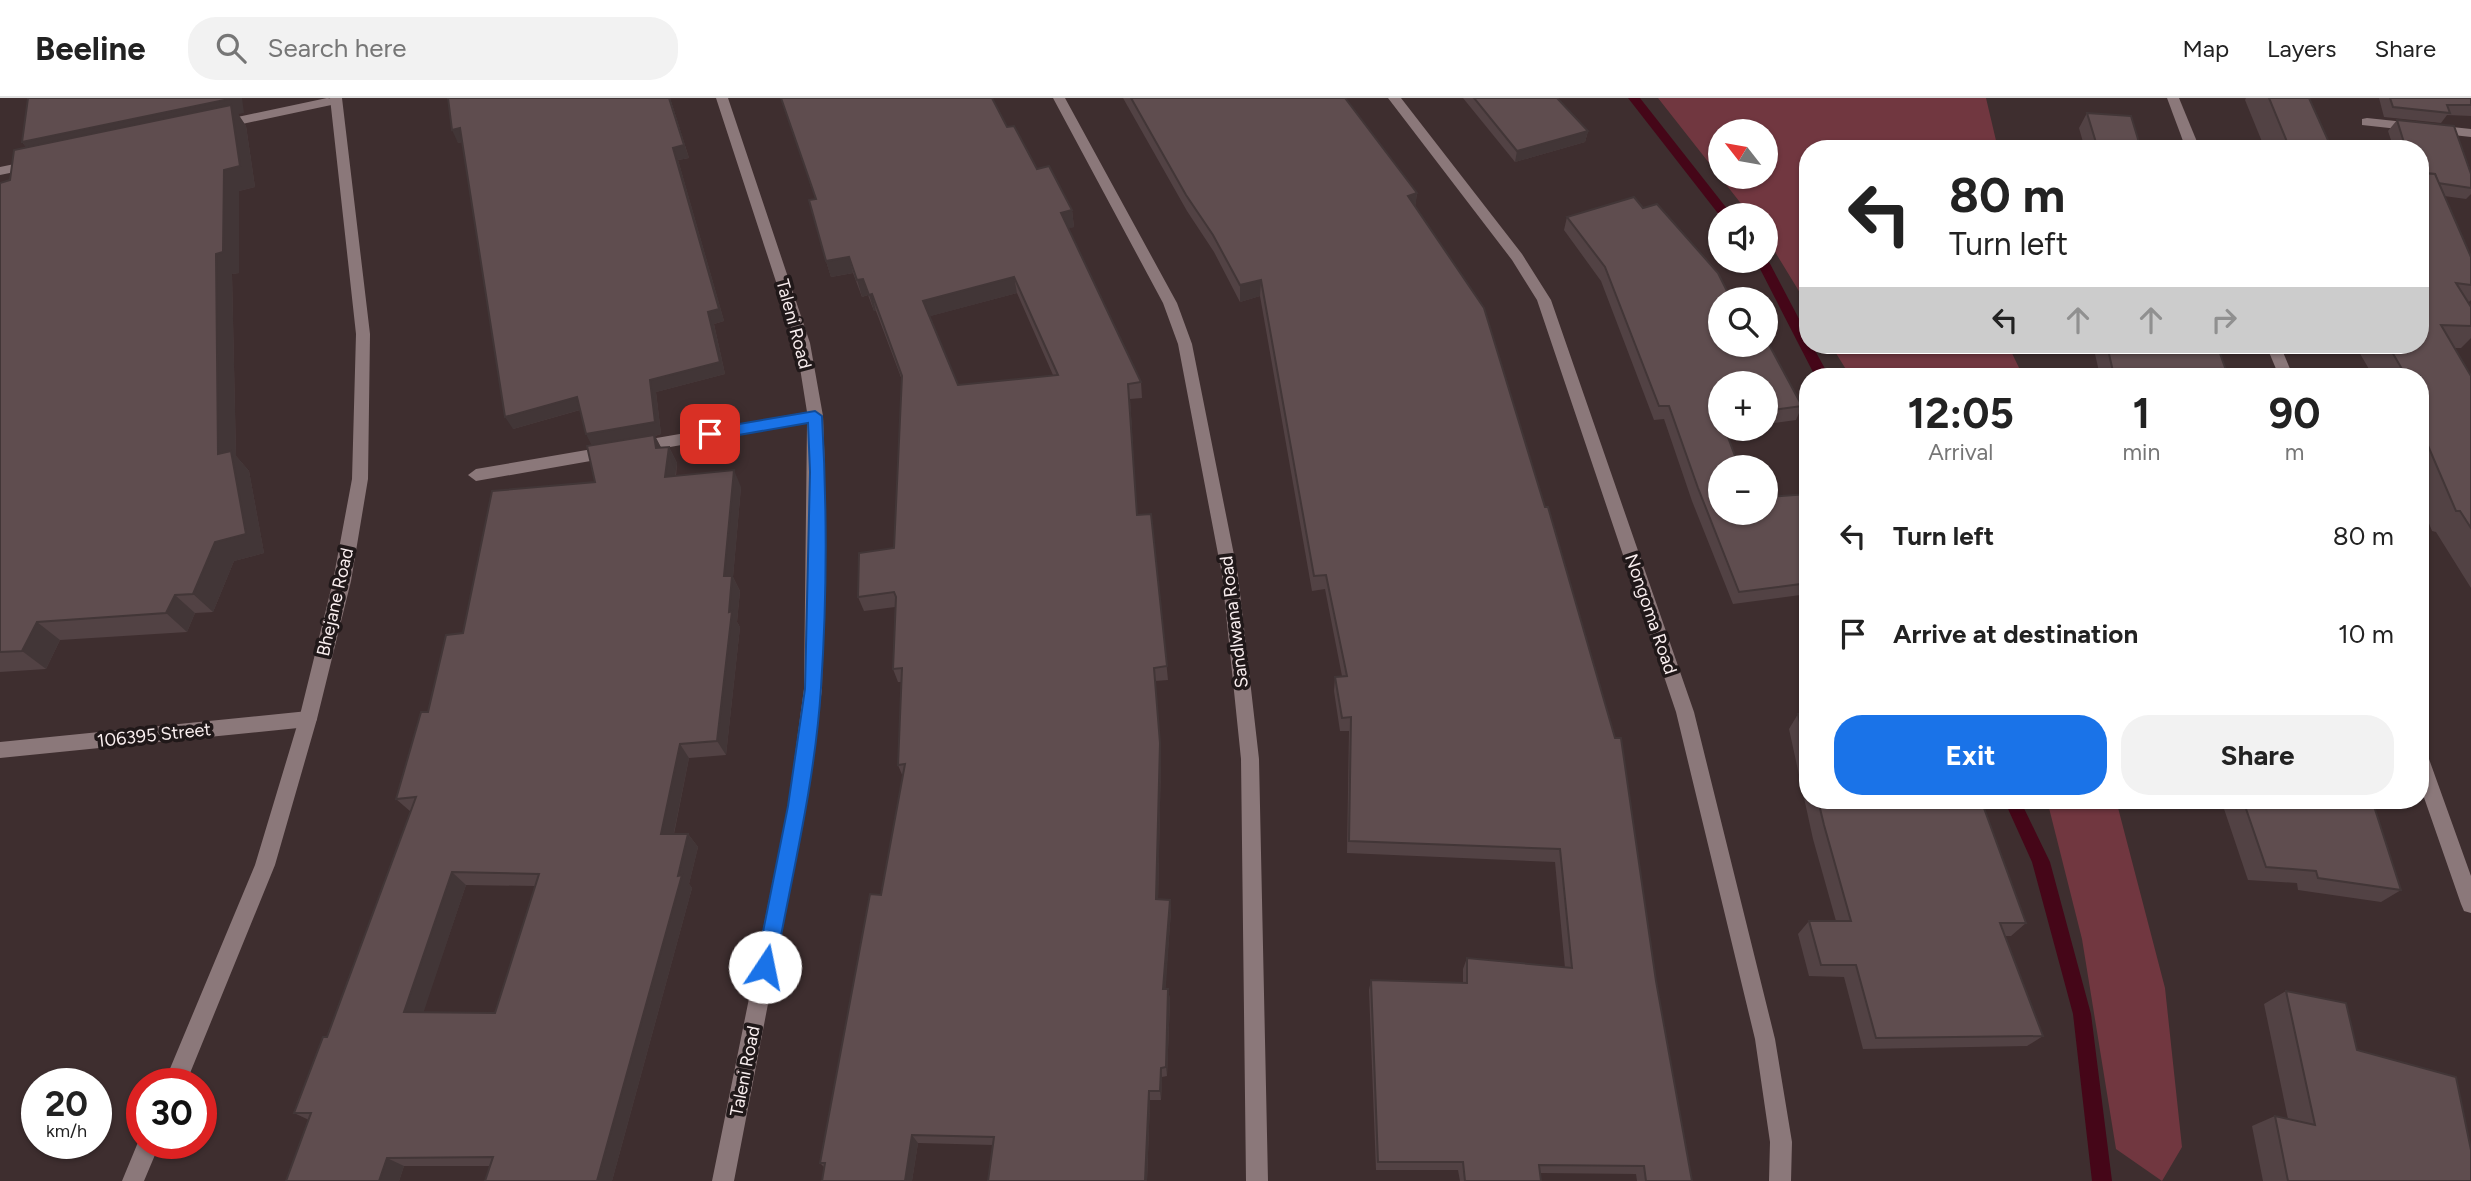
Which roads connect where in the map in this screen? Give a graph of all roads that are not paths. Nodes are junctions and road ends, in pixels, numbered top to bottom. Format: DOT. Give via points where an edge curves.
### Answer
graph roads {
  1 [pos="722,98"];
  2 [pos="1059,98"];
  3 [pos="1394,98"];
  4 [pos="2173,98"];
  5 [pos="336,99"];
  6 [pos="2367,122"];
  7 [pos="204,128"];
  8 [pos="2471,133"];
  9 [pos="2189,140"];
  10 [pos="54,159"];
  11 [pos="0,171"];
  12 [pos="815,416"];
  13 [pos="476,475"];
  14 [pos="308,719"];
  15 [pos="0,750"];
  16 [pos="2429,785"];
  17 [pos="2471,904"];
  18 [pos="181,1068"];
  19 [pos="142,1159"];
  20 [pos="133,1181"];
  21 [pos="723,1181"];
  22 [pos="1257,1181"];
  23 [pos="1780,1181"];
  1 -- 12 [label="street, Taleni Road" via="803,343"];
  2 -- 22 [label="street, Sandlwana Road" via="1170,303 1185,344 1230,575 1250,759"];
  3 -- 23 [label="street, Nongoma Road" via="1517,257 1544,300 1685,712 1765,1039 1781,1142"];
  4 -- 9 [label="street"];
  5 -- 7 [label="street"];
  5 -- 14 [label="street, Bhejane Road" via="363,334 362,443 342,581"];
  6 -- 8 [label="street"];
  10 -- 11 [label="street"];
  12 -- 13 [label="street"];
  12 -- 21 [label="street, Taleni Road" via="813,689 797,806"];
  14 -- 15 [label="street, 106395 Street"];
  14 -- 18 [label="street, Bhejane Road" via="265,864"];
  16 -- 17 [label="street"];
  19 -- 20 [label="street"];
}
